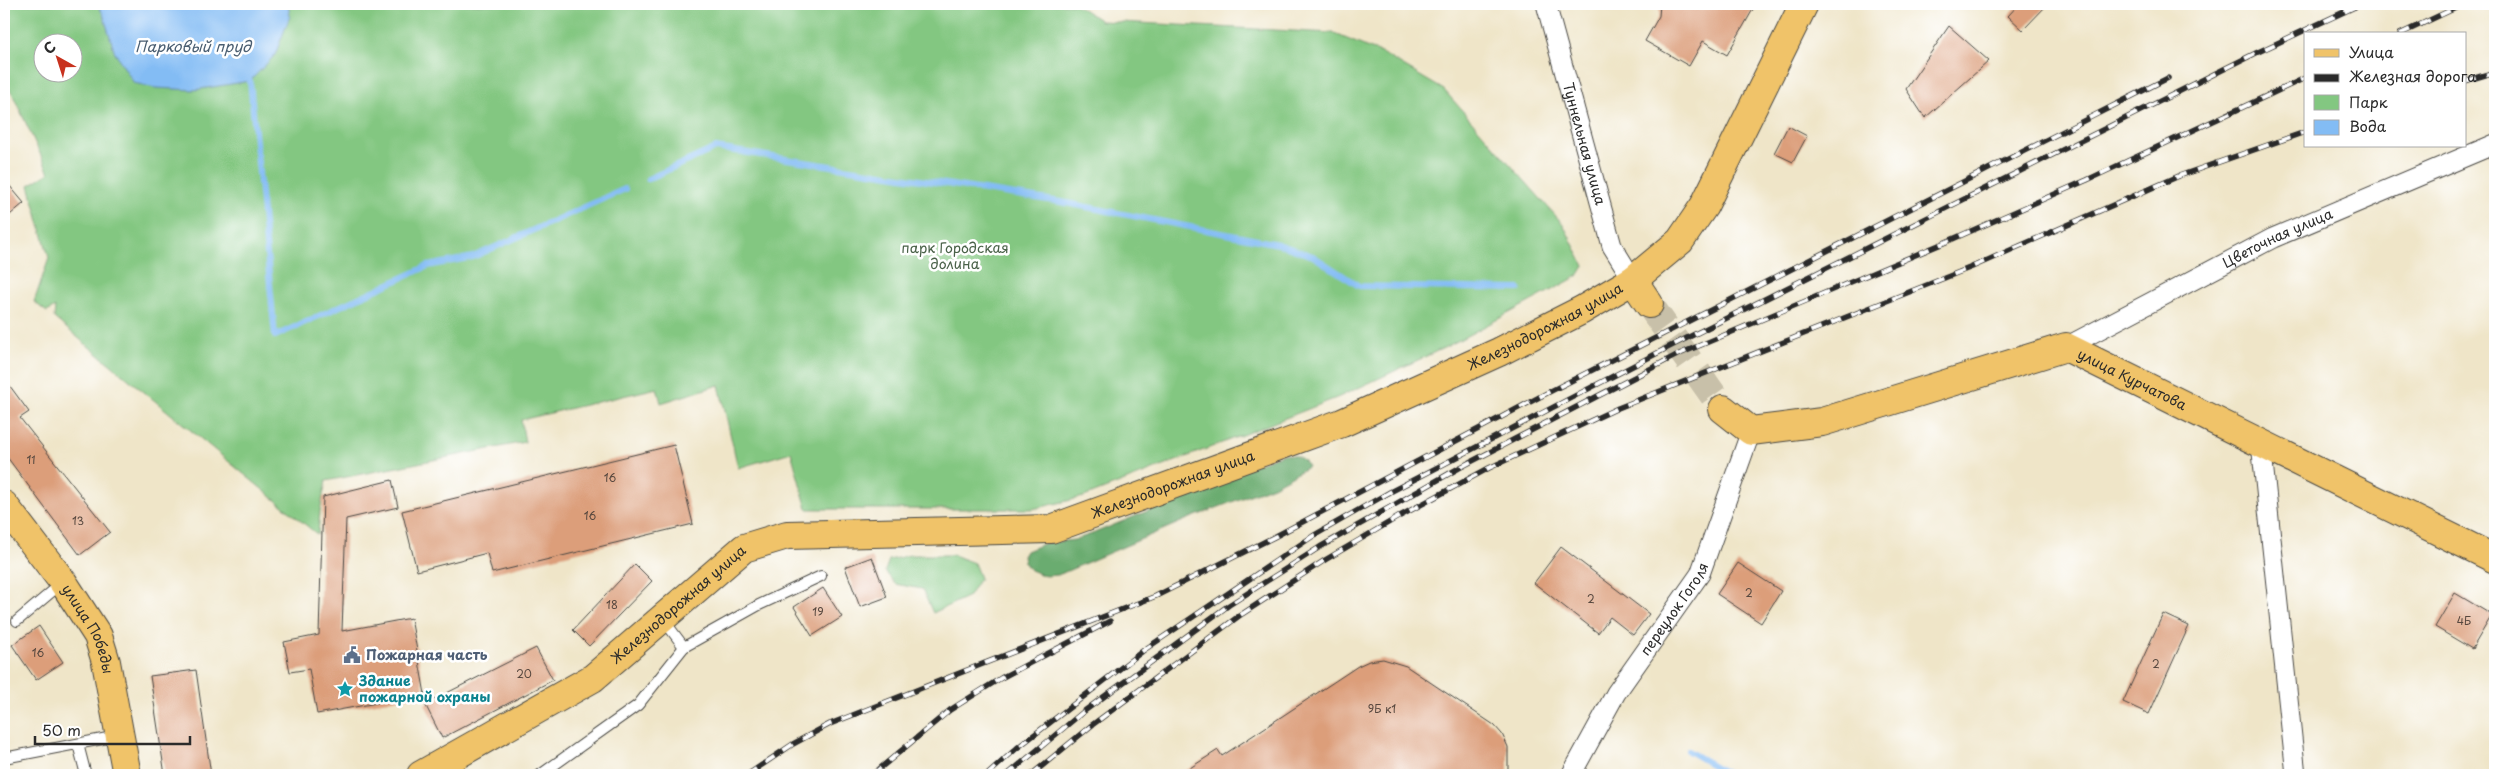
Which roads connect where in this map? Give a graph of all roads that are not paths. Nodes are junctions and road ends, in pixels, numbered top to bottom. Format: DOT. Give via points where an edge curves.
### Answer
graph roads {
  1 [pos="1546,4"];
  2 [pos="1804,4"];
  3 [pos="2495,144"];
  4 [pos="1633,280"];
  5 [pos="1649,304"];
  6 [pos="2066,347"];
  7 [pos="1723,410"];
  8 [pos="1751,431"];
  9 [pos="2261,443"];
  10 [pos="4,504"];
  11 [pos="2495,559"];
  12 [pos="821,576"];
  13 [pos="63,582"];
  14 [pos="662,618"];
  15 [pos="17,621"];
  16 [pos="684,647"];
  17 [pos="119,736"];
  18 [pos="78,744"];
  19 [pos="4,758"];
  20 [pos="86,775"];
  21 [pos="127,775"];
  22 [pos="421,775"];
  23 [pos="540,775"];
  24 [pos="1571,775"];
  25 [pos="2296,775"];
  1 -- 4 [label="street, Туннельная улица" via="1612,246"];
  2 -- 4 [label="main road, Железнодорожная улица" via="1704,206 1680,241"];
  3 -- 6 [label="street, Цветочная улица" via="2273,238"];
  4 -- 5 [label="main road"];
  4 -- 14 [label="main road, Железнодорожная улица" via="1582,310 1507,347 1342,423 1051,529 787,534 744,548"];
  6 -- 8 [label="main road, улица Курчатова" via="1822,422"];
  6 -- 9 [label="main road, улица Курчатова"];
  7 -- 8 [label="main road"];
  8 -- 24 [label="street, переулок Гоголя" via="1700,574 1616,693"];
  9 -- 11 [label="main road, улица Курчатова"];
  9 -- 25 [label="street"];
  10 -- 13 [label="main road, улица Победы"];
  12 -- 16 [label="lane" via="759,605"];
  13 -- 15 [label="lane"];
  13 -- 17 [label="main road, улица Победы" via="98,636"];
  14 -- 16 [label="lane"];
  14 -- 22 [label="main road, Железнодорожная улица" via="593,678"];
  16 -- 23 [label="lane" via="638,705"];
  17 -- 18 [label="lane"];
  17 -- 21 [label="main road, улица Победы"];
  18 -- 19 [label="lane"];
  18 -- 20 [label="lane"];
}
